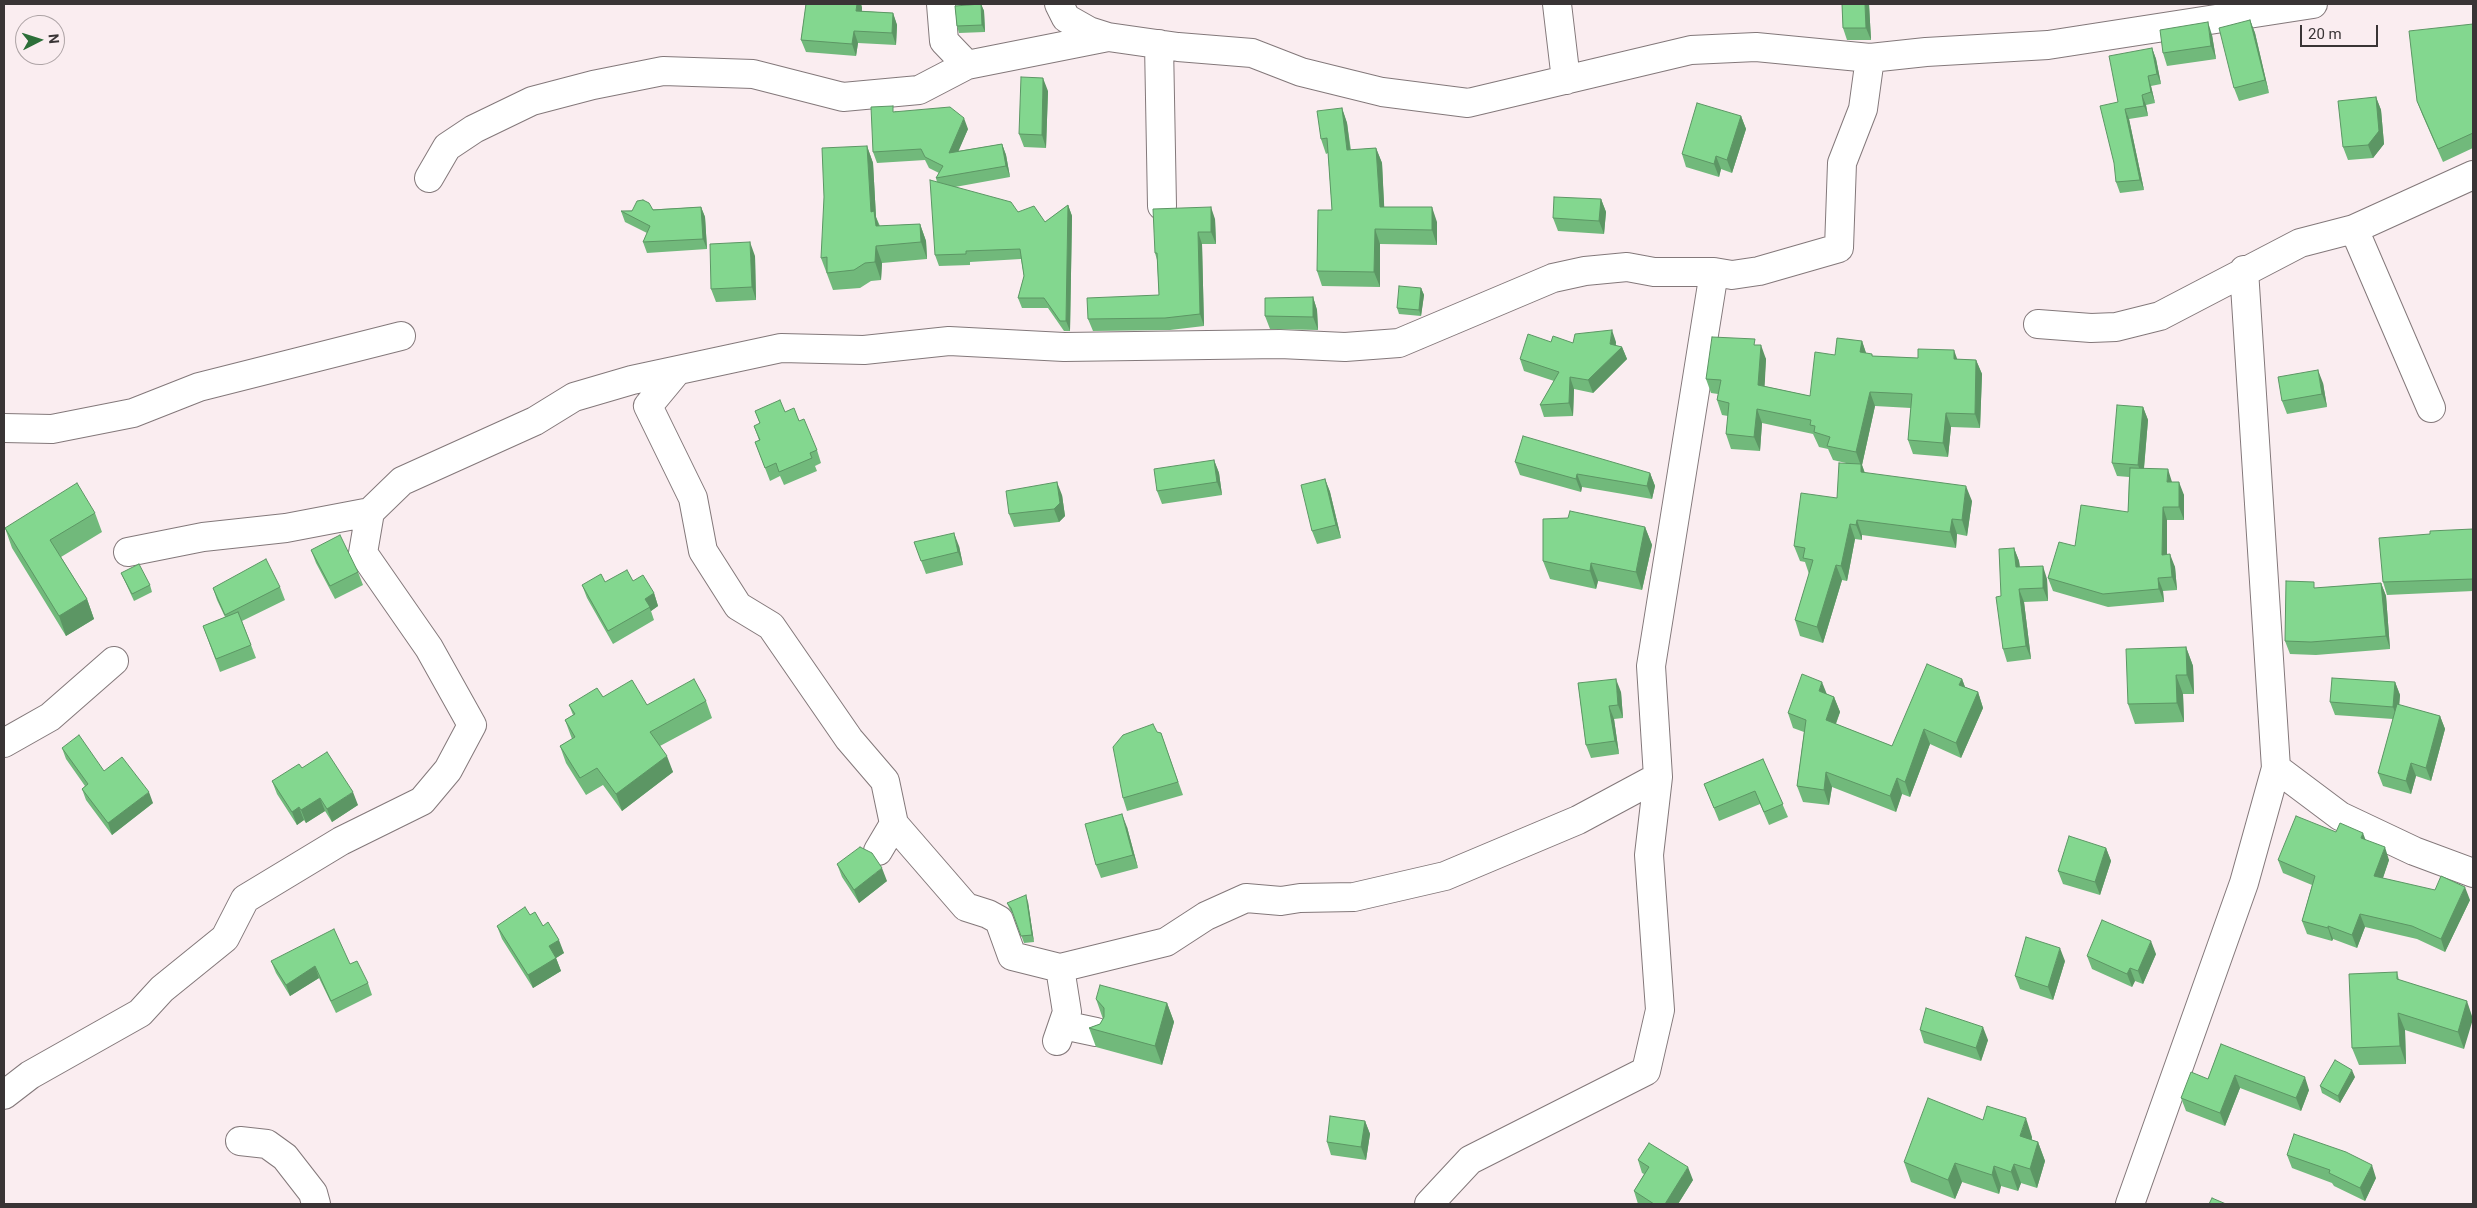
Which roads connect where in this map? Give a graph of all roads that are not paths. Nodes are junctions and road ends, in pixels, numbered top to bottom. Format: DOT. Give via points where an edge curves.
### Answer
graph roads {
  1 [pos="941,4"];
  2 [pos="1059,4"];
  3 [pos="1557,4"];
  4 [pos="2313,4"];
  5 [pos="1108,37"];
  6 [pos="1159,44"];
  7 [pos="1870,58"];
  8 [pos="967,65"];
  9 [pos="1566,80"];
  10 [pos="2473,175"];
  11 [pos="430,178"];
  12 [pos="1162,206"];
  13 [pos="2354,229"];
  14 [pos="2244,270"];
  15 [pos="1714,272"];
  16 [pos="2038,324"];
  17 [pos="402,336"];
  18 [pos="677,371"];
  19 [pos="2431,408"];
  20 [pos="4,428"];
  21 [pos="370,512"];
  22 [pos="128,552"];
  23 [pos="114,661"];
  24 [pos="4,743"];
  25 [pos="2276,768"];
  26 [pos="1658,777"];
  27 [pos="894,824"];
  28 [pos="878,851"];
  29 [pos="2473,873"];
  30 [pos="1060,968"];
  31 [pos="1096,1032"];
  32 [pos="4,1095"];
  33 [pos="240,1141"];
  34 [pos="316,1204"];
  35 [pos="1429,1204"];
  36 [pos="2130,1204"];
  1 -- 8 [label="street" via="944,41"];
  2 -- 5 [label="street" via="1066,18"];
  3 -- 9 [label="street"];
  4 -- 7 [label="street" via="2048,45"];
  5 -- 6 [label="street"];
  5 -- 8 [label="street"];
  6 -- 9 [label="street" via="1252,53 1301,72 1382,92 1468,103"];
  6 -- 12 [label="street"];
  7 -- 9 [label="street" via="1756,46 1691,50"];
  7 -- 15 [label="street" via="1863,109 1842,163 1838,248 1759,271 1732,275"];
  8 -- 11 [label="street" via="919,90 843,97 753,74 663,71 593,85 532,101 474,129 447,147"];
  10 -- 13 [label="street"];
  13 -- 14 [label="street" via="2300,243"];
  13 -- 19 [label="street"];
  14 -- 16 [label="street" via="2160,316 2137,324 2091,328"];
  14 -- 25 [label="street"];
  15 -- 18 [label="street" via="1654,272 1627,267 1553,278 1399,343 1345,347 1280,344 1064,347 949,341 864,350 781,348"];
  15 -- 26 [label="street" via="1651,666"];
  17 -- 20 [label="street" via="199,387 133,413 52,429"];
  18 -- 21 [label="street" via="574,397 535,421 402,481"];
  18 -- 27 [label="street" via="648,406 693,498 703,551 738,606 771,626 844,732 885,781"];
  21 -- 22 [label="street" via="286,528 203,537"];
  21 -- 32 [label="street" via="363,553 429,648 472,724 448,770 422,801 341,841 245,899 225,938 162,989 140,1013 30,1075"];
  23 -- 24 [label="street" via="50,717"];
  25 -- 29 [label="street" via="2340,816 2414,851"];
  25 -- 36 [label="street" via="2244,883"];
  26 -- 30 [label="street" via="1578,820 1445,876 1354,897 1246,898 1206,916 1166,942"];
  26 -- 35 [label="street" via="1649,855 1660,1010 1646,1071 1470,1160"];
  27 -- 28 [label="street"];
  27 -- 30 [label="street" via="966,907 999,920 1012,956"];
  30 -- 31 [label="street" via="1067,1012 1060,1033"];
  33 -- 34 [label="street" via="267,1144 285,1157 313,1193"];
}
